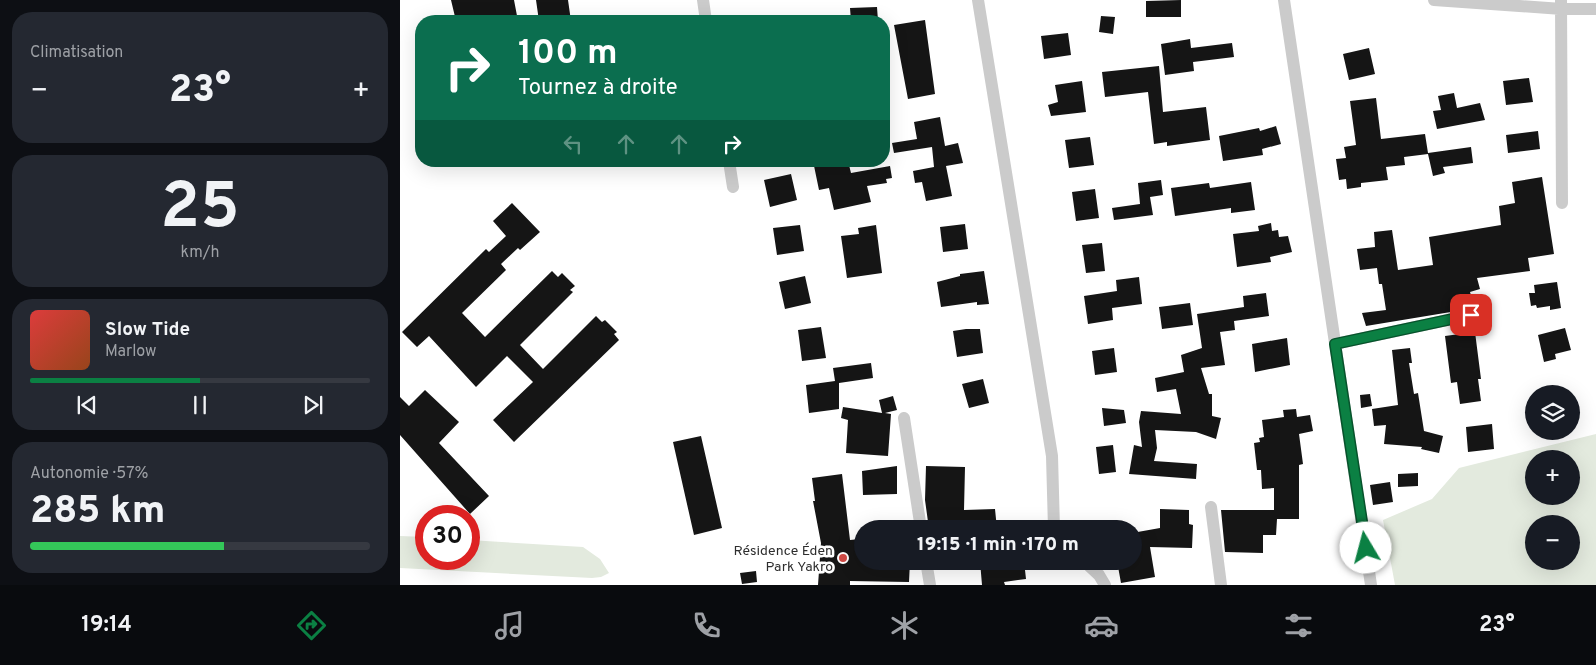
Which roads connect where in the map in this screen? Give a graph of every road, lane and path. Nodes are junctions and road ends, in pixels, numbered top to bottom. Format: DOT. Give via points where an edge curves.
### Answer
graph roads {
  1 [pos="702,0"];
  2 [pos="978,0"];
  3 [pos="1284,0"];
  4 [pos="1434,0"];
  5 [pos="1562,5"];
  6 [pos="1596,9"];
  7 [pos="705,15"];
  8 [pos="730,167"];
  9 [pos="733,187"];
  10 [pos="1562,204"];
  11 [pos="1471,315"];
  12 [pos="1335,344"];
  13 [pos="904,418"];
  14 [pos="1210,507"];
  15 [pos="920,520"];
  16 [pos="1054,520"];
  17 [pos="928,570"];
  18 [pos="1094,570"];
  19 [pos="930,585"];
  20 [pos="1105,585"];
  21 [pos="1221,585"];
  22 [pos="1371,585"];
  1 -- 7 [label="street"];
  2 -- 16 [label="street" via="1052,456"];
  3 -- 12 [label="street"];
  4 -- 5 [label="street"];
  5 -- 6 [label="street"];
  5 -- 10 [label="street"];
  8 -- 9 [label="street"];
  11 -- 12 [label="street"];
  12 -- 22 [label="street"];
  13 -- 15 [label="street"];
  14 -- 21 [label="street"];
  17 -- 19 [label="street"];
  18 -- 20 [label="street"];
}
